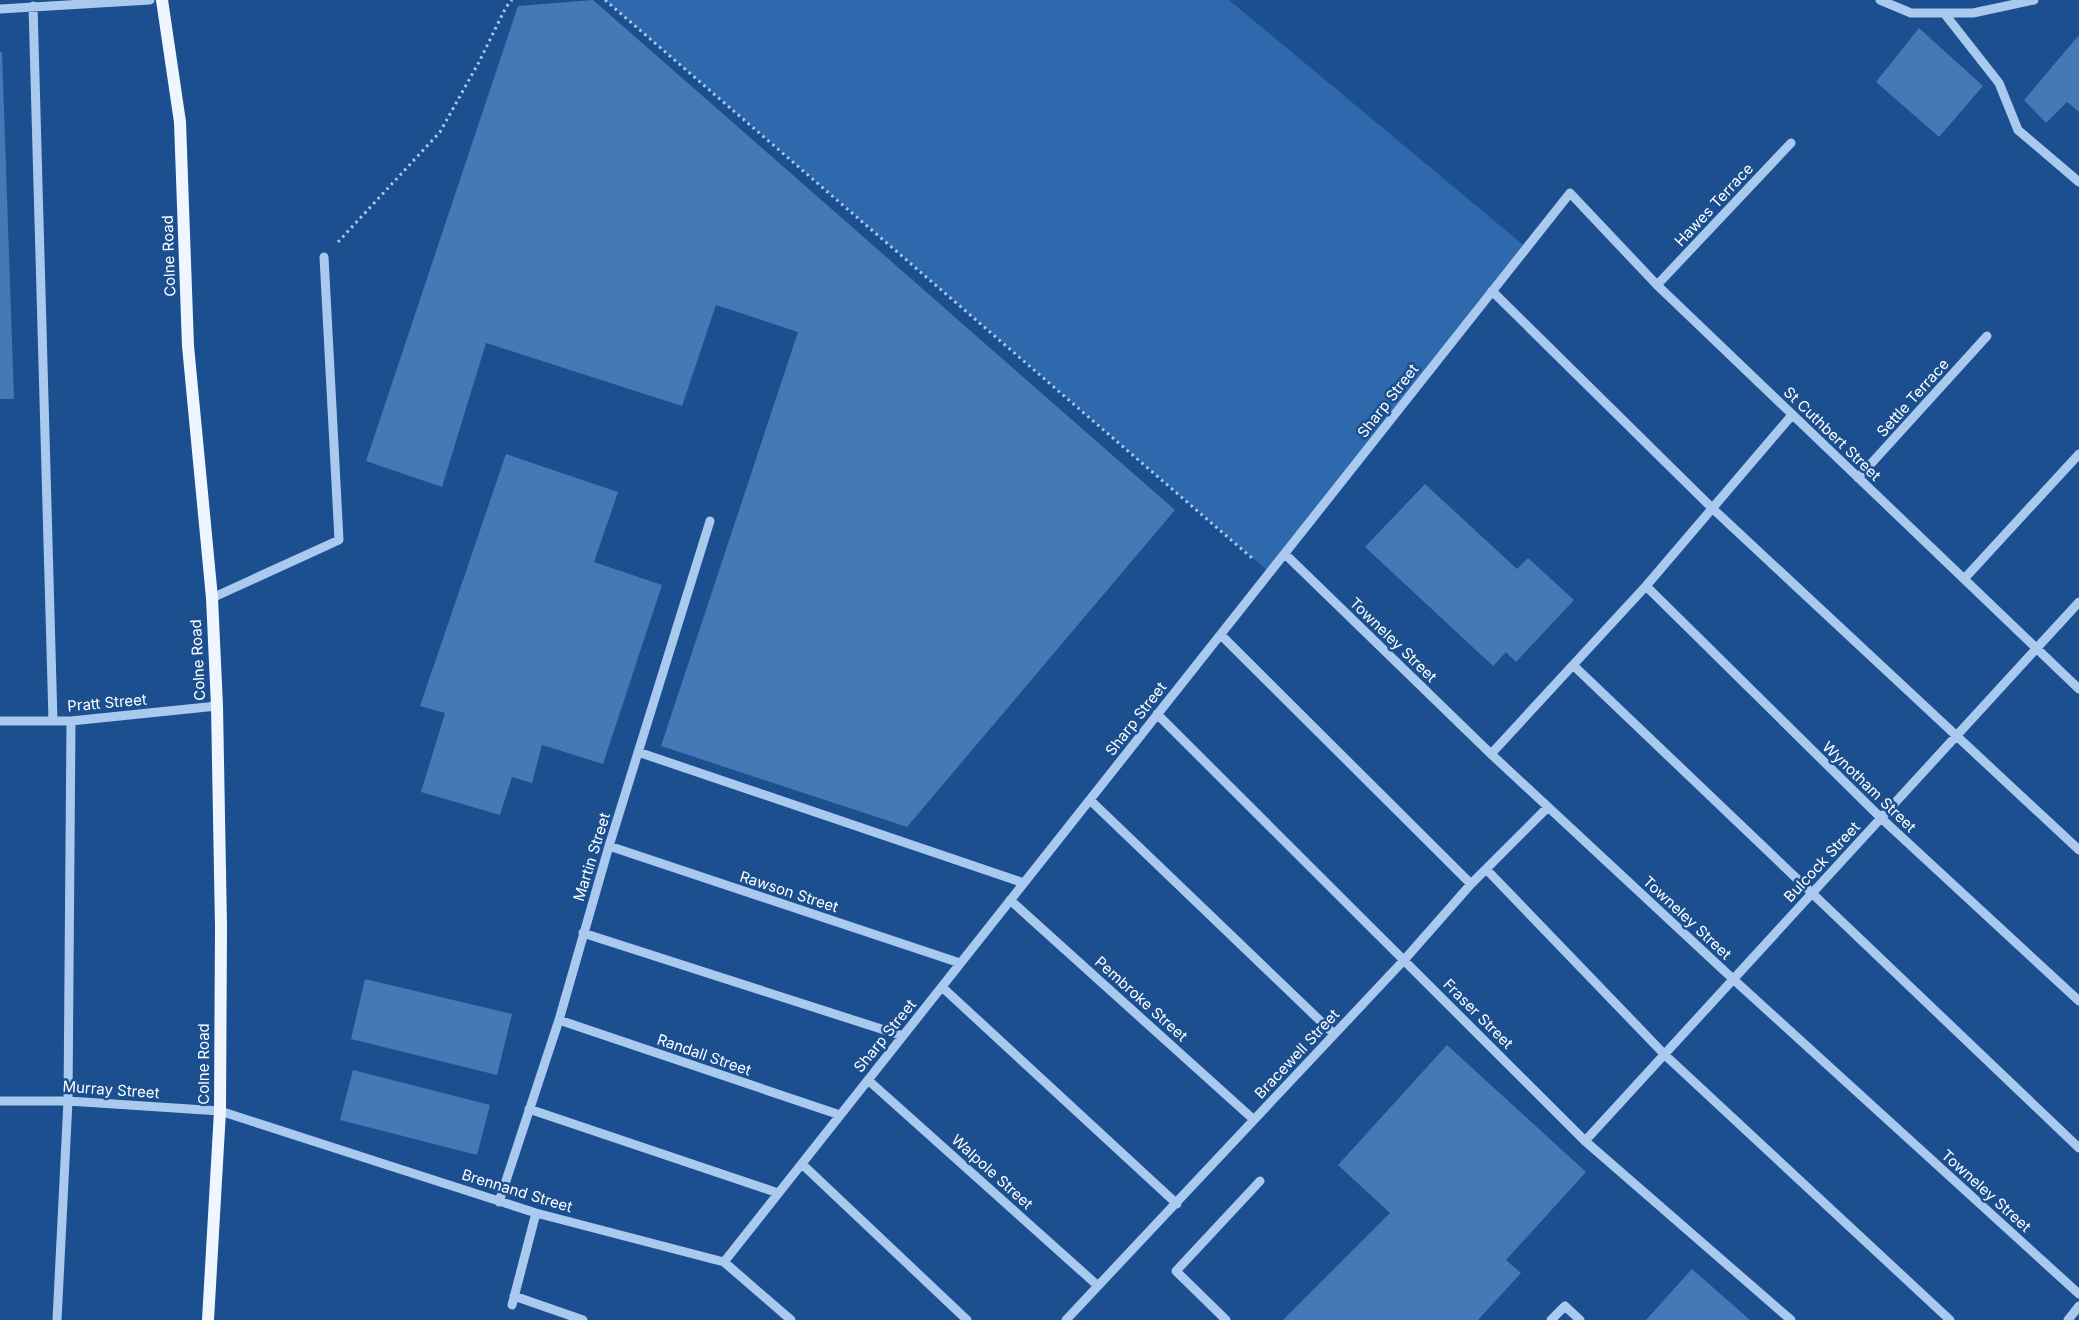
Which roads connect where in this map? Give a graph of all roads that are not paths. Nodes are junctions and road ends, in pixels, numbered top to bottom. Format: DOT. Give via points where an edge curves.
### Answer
graph roads {
  1 [pos="150,0"];
  2 [pos="162,0"];
  3 [pos="1880,0"];
  4 [pos="2034,0"];
  5 [pos="33,6"];
  6 [pos="0,9"];
  7 [pos="1944,13"];
  8 [pos="1791,143"];
  9 [pos="2079,182"];
  10 [pos="1570,193"];
  11 [pos="324,257"];
  12 [pos="1657,285"];
  13 [pos="1492,291"];
  14 [pos="1987,336"];
  15 [pos="1792,415"];
  16 [pos="2079,454"];
  17 [pos="1858,478"];
  18 [pos="1712,508"];
  19 [pos="710,521"];
  20 [pos="1284,554"];
  21 [pos="1964,579"];
  22 [pos="1646,586"];
  23 [pos="212,598"];
  24 [pos="2079,602"];
  25 [pos="1221,635"];
  26 [pos="2036,648"];
  27 [pos="1573,665"];
  28 [pos="2079,690"];
  29 [pos="217,706"];
  30 [pos="1158,714"];
  31 [pos="0,720"];
  32 [pos="53,721"];
  33 [pos="71,721"];
  34 [pos="1956,736"];
  35 [pos="638,752"];
  36 [pos="1491,754"];
  37 [pos="1090,800"];
  38 [pos="1548,807"];
  39 [pos="1881,818"];
  40 [pos="609,846"];
  41 [pos="2079,850"];
  42 [pos="1486,869"];
  43 [pos="1024,882"];
  44 [pos="1471,884"];
  45 [pos="1812,893"];
  46 [pos="1010,900"];
  47 [pos="583,933"];
  48 [pos="1405,959"];
  49 [pos="960,963"];
  50 [pos="1733,980"];
  51 [pos="942,987"];
  52 [pos="2079,1001"];
  53 [pos="559,1020"];
  54 [pos="1334,1034"];
  55 [pos="903,1036"];
  56 [pos="1665,1055"];
  57 [pos="868,1080"];
  58 [pos="0,1100"];
  59 [pos="68,1100"];
  60 [pos="529,1109"];
  61 [pos="220,1112"];
  62 [pos="840,1116"];
  63 [pos="1253,1120"];
  64 [pos="1585,1141"];
  65 [pos="2079,1148"];
  66 [pos="802,1164"];
  67 [pos="1260,1182"];
  68 [pos="778,1193"];
  69 [pos="499,1202"];
  70 [pos="1177,1204"];
  71 [pos="536,1213"];
  72 [pos="724,1262"];
  73 [pos="1097,1285"];
  74 [pos="2079,1294"];
  75 [pos="2079,1306"];
  76 [pos="57,1320"];
  77 [pos="208,1320"];
  78 [pos="583,1320"];
  79 [pos="791,1320"];
  80 [pos="967,1320"];
  81 [pos="1066,1320"];
  82 [pos="1226,1320"];
  83 [pos="1552,1320"];
  84 [pos="1580,1320"];
  85 [pos="1792,1320"];
  86 [pos="1950,1320"];
  87 [pos="2068,1320"];
  1 -- 5 [label="street"];
  2 -- 23 [label="main road, Colne Road" via="180,122 188,346"];
  3 -- 7 [label="street" via="1911,13"];
  4 -- 7 [label="street" via="1973,13"];
  5 -- 6 [label="street"];
  5 -- 32 [label="street"];
  7 -- 9 [label="street" via="1999,83 2018,130"];
  8 -- 12 [label="street, Hawes Terrace"];
  10 -- 12 [label="street, St Cuthbert Street"];
  10 -- 13 [label="street, Sharp Street"];
  11 -- 23 [label="street" via="339,540"];
  12 -- 15 [label="street, St Cuthbert Street"];
  13 -- 18 [label="street"];
  13 -- 20 [label="street, Sharp Street"];
  14 -- 17 [label="street, Settle Terrace"];
  15 -- 17 [label="street, St Cuthbert Street"];
  15 -- 18 [label="street"];
  16 -- 21 [label="street"];
  17 -- 21 [label="street, St Cuthbert Street"];
  18 -- 22 [label="street"];
  18 -- 34 [label="street"];
  19 -- 35 [label="street, Martin Street"];
  20 -- 25 [label="street, Sharp Street"];
  20 -- 36 [label="street, Towneley Street"];
  21 -- 26 [label="street, St Cuthbert Street"];
  22 -- 27 [label="street"];
  22 -- 39 [label="street, Wynotham Street"];
  23 -- 29 [label="main road, Colne Road"];
  24 -- 26 [label="street, Bulcock Street"];
  25 -- 30 [label="street, Sharp Street"];
  25 -- 44 [label="street"];
  26 -- 28 [label="street, St Cuthbert Street"];
  26 -- 34 [label="street, Bulcock Street"];
  27 -- 36 [label="street"];
  27 -- 45 [label="street"];
  29 -- 33 [label="street, Pratt Street"];
  29 -- 61 [label="main road, Colne Road"];
  30 -- 37 [label="street, Sharp Street"];
  30 -- 48 [label="street, Fraser Street"];
  31 -- 32 [label="street, Pratt Street"];
  32 -- 33 [label="street, Pratt Street"];
  33 -- 59 [label="street"];
  34 -- 39 [label="street, Bulcock Street"];
  34 -- 41 [label="street"];
  35 -- 40 [label="street, Martin Street"];
  35 -- 43 [label="street"];
  36 -- 38 [label="street, Towneley Street"];
  37 -- 43 [label="street, Sharp Street"];
  37 -- 54 [label="street"];
  38 -- 42 [label="street, Bracewell Street"];
  38 -- 50 [label="street, Towneley Street"];
  39 -- 45 [label="street, Bulcock Street"];
  39 -- 52 [label="street, Wynotham Street"];
  40 -- 47 [label="street, Martin Street"];
  40 -- 49 [label="street, Rawson Street"];
  42 -- 44 [label="street, Bracewell Street"];
  42 -- 56 [label="street"];
  43 -- 46 [label="street, Sharp Street"];
  44 -- 48 [label="street, Bracewell Street"];
  45 -- 50 [label="street, Bulcock Street"];
  45 -- 65 [label="street"];
  46 -- 49 [label="street, Sharp Street"];
  46 -- 63 [label="street, Pembroke Street"];
  47 -- 53 [label="street, Martin Street"];
  47 -- 55 [label="street"];
  48 -- 54 [label="street, Bracewell Street"];
  48 -- 64 [label="street, Fraser Street"];
  49 -- 51 [label="street, Sharp Street"];
  50 -- 56 [label="street, Bulcock Street"];
  50 -- 74 [label="street, Towneley Street"];
  51 -- 55 [label="street, Sharp Street"];
  51 -- 70 [label="street"];
  53 -- 60 [label="street, Martin Street"];
  53 -- 62 [label="street, Randall Street"];
  54 -- 63 [label="street, Bracewell Street"];
  55 -- 57 [label="street, Sharp Street"];
  56 -- 64 [label="street, Bulcock Street"];
  56 -- 86 [label="street"];
  57 -- 62 [label="street, Sharp Street"];
  57 -- 73 [label="street, Walpole Street"];
  58 -- 59 [label="street, Murray Street"];
  59 -- 61 [label="street, Murray Street"];
  59 -- 76 [label="street"];
  60 -- 68 [label="street"];
  60 -- 69 [label="street, Martin Street"];
  61 -- 69 [label="street, Brennand Street"];
  61 -- 77 [label="main road, Colne Road"];
  62 -- 66 [label="street, Sharp Street"];
  63 -- 70 [label="street, Bracewell Street"];
  64 -- 85 [label="street, Fraser Street"];
  66 -- 68 [label="street, Sharp Street"];
  66 -- 80 [label="street"];
  67 -- 82 [label="street" via="1176,1271"];
  68 -- 72 [label="street, Sharp Street"];
  69 -- 71 [label="street, Brennand Street"];
  70 -- 73 [label="street, Bracewell Street"];
  71 -- 72 [label="street, Brennand Street"];
  71 -- 78 [label="street" via="513,1301"];
  72 -- 79 [label="street, Brennand Street"];
  73 -- 81 [label="street, Bracewell Street"];
  75 -- 87 [label="street"];
  83 -- 84 [label="street" via="1565,1306"];
}
